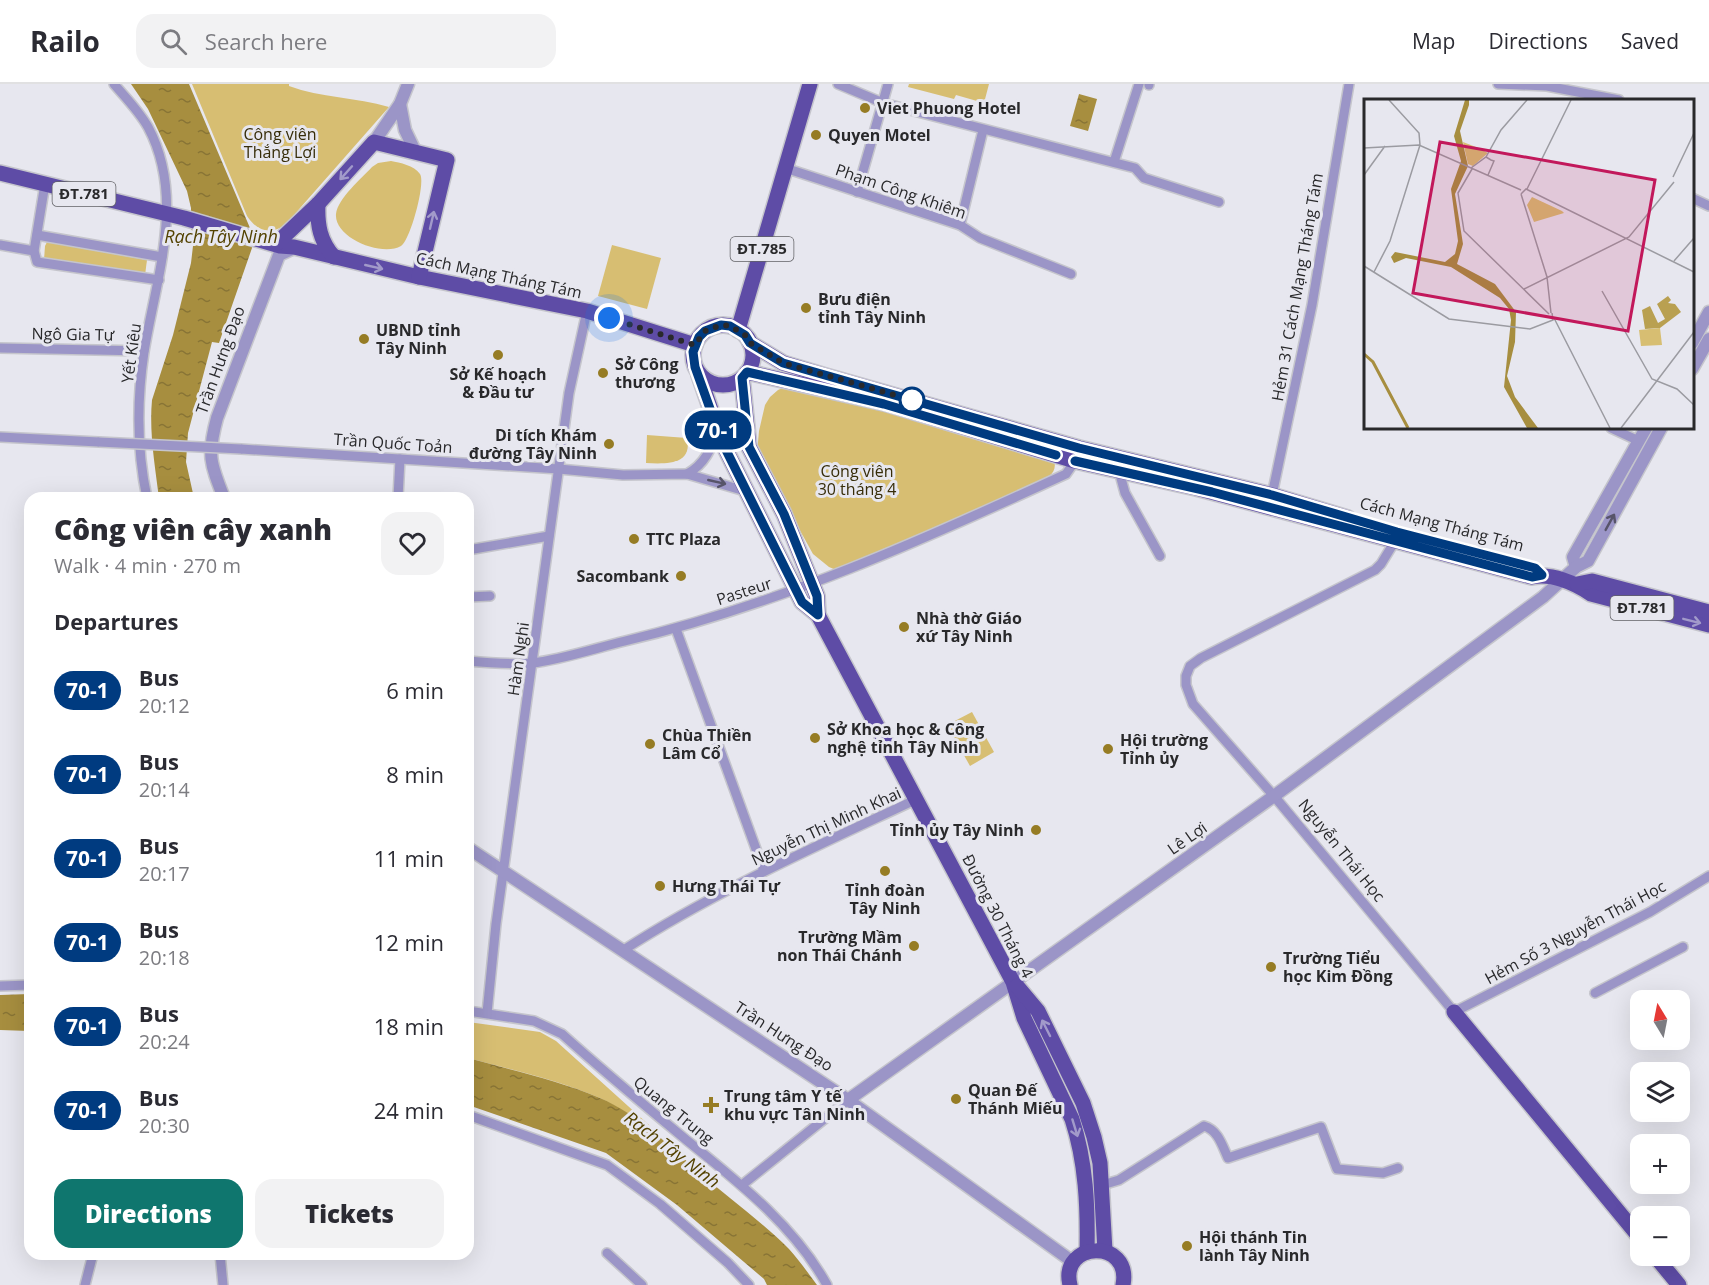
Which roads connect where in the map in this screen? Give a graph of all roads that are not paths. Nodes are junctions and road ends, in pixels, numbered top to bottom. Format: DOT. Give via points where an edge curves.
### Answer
graph roads {
  1 [pos="114,84"];
  2 [pos="408,84"];
  3 [pos="810,84"];
  4 [pos="838,84"];
  5 [pos="888,84"];
  6 [pos="1146,84"];
  7 [pos="1349,84"];
  8 [pos="1498,84"];
  9 [pos="1614,99"];
  10 [pos="883,103"];
  11 [pos="400,104"];
  12 [pos="983,130"];
  13 [pos="374,142"];
  14 [pos="415,151"];
  15 [pos="1114,162"];
  16 [pos="785,168"];
  17 [pos="0,173"];
  18 [pos="45,184"];
  19 [pos="857,192"];
  20 [pos="1694,199"];
  21 [pos="1219,202"];
  22 [pos="318,204"];
  23 [pos="1709,206"];
  24 [pos="168,214"];
  25 [pos="960,225"];
  26 [pos="37,235"];
  27 [pos="0,245"];
  28 [pos="274,245"];
  29 [pos="34,250"];
  30 [pos="162,257"];
  31 [pos="334,257"];
  32 [pos="1071,274"];
  33 [pos="419,277"];
  34 [pos="159,280"];
  35 [pos="587,311"];
  36 [pos="1709,312"];
  37 [pos="738,330"];
  38 [pos="1702,339"];
  39 [pos="750,343"];
  40 [pos="695,345"];
  41 [pos="0,348"];
  42 [pos="144,351"];
  43 [pos="1694,363"];
  44 [pos="699,375"];
  45 [pos="744,375"];
  46 [pos="718,428"];
  47 [pos="1613,429"];
  48 [pos="1645,429"];
  49 [pos="1660,429"];
  50 [pos="0,437"];
  51 [pos="1639,441"];
  52 [pos="1077,454"];
  53 [pos="400,459"];
  54 [pos="1121,465"];
  55 [pos="559,469"];
  56 [pos="1623,470"];
  57 [pos="687,474"];
  58 [pos="1636,475"];
  59 [pos="1229,490"];
  60 [pos="746,491"];
  61 [pos="146,492"];
  62 [pos="222,492"];
  63 [pos="398,492"];
  64 [pos="1272,495"];
  65 [pos="549,536"];
  66 [pos="1396,537"];
  67 [pos="474,549"];
  68 [pos="1160,556"];
  69 [pos="1576,567"];
  70 [pos="1562,581"];
  71 [pos="1577,584"];
  72 [pos="812,585"];
  73 [pos="796,590"];
  74 [pos="490,596"];
  75 [pos="474,597"];
  76 [pos="1709,612"];
  77 [pos="818,615"];
  78 [pos="1709,625"];
  79 [pos="676,629"];
  80 [pos="474,662"];
  81 [pos="532,663"];
  82 [pos="1274,796"];
  83 [pos="917,799"];
  84 [pos="474,852"];
  85 [pos="764,871"];
  86 [pos="504,872"];
  87 [pos="1709,876"];
  88 [pos="1683,947"];
  89 [pos="622,951"];
  90 [pos="1013,982"];
  91 [pos="24,985"];
  92 [pos="0,986"];
  93 [pos="1595,993"];
  94 [pos="474,1012"];
  95 [pos="1454,1012"];
  96 [pos="487,1013"];
  97 [pos="848,1100"];
  98 [pos="474,1117"];
  99 [pos="1398,1168"];
  100 [pos="742,1185"];
  101 [pos="1102,1186"];
  102 [pos="1085,1189"];
  103 [pos="1630,1226"];
  104 [pos="1105,1251"];
  105 [pos="1087,1252"];
  106 [pos="607,1253"];
  107 [pos="91,1260"];
  108 [pos="221,1260"];
  109 [pos="1073,1262"];
  110 [pos="1663,1266"];
  111 [pos="85,1285"];
  112 [pos="223,1285"];
  113 [pos="642,1285"];
  114 [pos="749,1285"];
  115 [pos="827,1285"];
  116 [pos="1070,1285"];
  117 [pos="1123,1285"];
  118 [pos="1679,1285"];
  1 -- 24 [label="street, Yết Kiêu" via="148,128 161,166"];
  2 -- 11 [label="street, Trần Hưng Đạo"];
  3 -- 16 [label="main road, ĐT.785"];
  4 -- 10 [label="street"];
  5 -- 10 [label="street"];
  6 -- 15 [label="street"];
  7 -- 64 [label="street, Hẻm 31 Cách Mạng Tháng Tám" via="1312,305"];
  8 -- 9 [label="street" via="1547,86"];
  10 -- 12 [label="street"];
  10 -- 19 [label="street"];
  11 -- 13 [label="street, Trần Hưng Đạo"];
  11 -- 14 [label="street" via="405,130"];
  12 -- 15 [label="street"];
  12 -- 25 [label="street"];
  13 -- 14 [label="main road"];
  13 -- 22 [label="main road, Trần Hưng Đạo, one-way"];
  33 -- 14 [label="main road, one-way" via="447,160"];
  15 -- 21 [label="street" via="1135,168 1144,178"];
  16 -- 19 [label="street, Phạm Công Khiêm"];
  16 -- 37 [label="main road, ĐT.785"];
  17 -- 18 [label="main road, ĐT.781"];
  18 -- 24 [label="main road, ĐT.781"];
  18 -- 26 [label="street"];
  19 -- 25 [label="street, Phạm Công Khiêm"];
  20 -- 23 [label="street"];
  22 -- 28 [label="main road, Trần Hưng Đạo"];
  22 -- 31 [label="main road" via="321,236"];
  24 -- 28 [label="main road, ĐT.781"];
  24 -- 30 [label="street, Yết Kiêu"];
  25 -- 32 [label="street, Phạm Công Khiêm" via="980,238"];
  26 -- 29 [label="street"];
  26 -- 30 [label="street"];
  27 -- 29 [label="street"];
  28 -- 31 [label="main road, Cách Mạng Tháng Tám" via="281,241"];
  28 -- 62 [label="street, Trần Hưng Đạo" via="211,441 212,467"];
  29 -- 34 [label="street" via="35,260 41,263"];
  30 -- 34 [label="street, Yết Kiêu"];
  31 -- 33 [label="main road, Cách Mạng Tháng Tám, one-way"];
  33 -- 35 [label="main road, Cách Mạng Tháng Tám"];
  34 -- 42 [label="street, Yết Kiêu"];
  35 -- 40 [label="main road, Cách Mạng Tháng Tám"];
  35 -- 55 [label="street, Hàm Nghi" via="569,393"];
  36 -- 38 [label="street"];
  37 -- 39 [label="main road"];
  37 -- 40 [label="main road" via="730,326 712,327"];
  38 -- 43 [label="street"];
  39 -- 45 [label="main road" via="752,359"];
  39 -- 52 [label="main road, Cách Mạng Tháng Tám" via="783,363"];
  40 -- 44 [label="main road" via="693,360"];
  41 -- 42 [label="street, Ngô Gia Tự"];
  42 -- 61 [label="street, Yết Kiêu" via="140,420"];
  44 -- 45 [label="main road" via="720,385"];
  44 -- 46 [label="main road, Đường 30 Tháng 4"];
  45 -- 52 [label="main road, Cách Mạng Tháng Tám" via="884,404"];
  45 -- 72 [label="main road, Đường 30 Tháng 4" via="749,447 784,514"];
  46 -- 57 [label="street" via="707,456"];
  46 -- 60 [label="main road, Đường 30 Tháng 4"];
  47 -- 51 [label="street"];
  48 -- 51 [label="street"];
  49 -- 58 [label="street, Lê Lợi"];
  50 -- 53 [label="street, Trần Quốc Toản, bridge"];
  51 -- 56 [label="street"];
  52 -- 54 [label="main road, Cách Mạng Tháng Tám"];
  52 -- 72 [label="street, Pasteur" via="1066,474"];
  53 -- 55 [label="street, Trần Quốc Toản"];
  53 -- 63 [label="street"];
  54 -- 59 [label="main road, Cách Mạng Tháng Tám"];
  54 -- 68 [label="street" via="1125,493"];
  55 -- 57 [label="street, Trần Quốc Toản" via="623,475"];
  55 -- 65 [label="street, Hàm Nghi"];
  56 -- 58 [label="street"];
  56 -- 69 [label="street" via="1573,557"];
  57 -- 60 [label="street, Trần Quốc Toản, one-way"];
  69 -- 58 [label="street, Lê Lợi, one-way" via="1587,561"];
  59 -- 64 [label="main road, Cách Mạng Tháng Tám"];
  59 -- 66 [label="main road, Cách Mạng Tháng Tám"];
  60 -- 73 [label="main road, Đường 30 Tháng 4"];
  64 -- 66 [label="main road, Cách Mạng Tháng Tám"];
  65 -- 67 [label="street"];
  65 -- 81 [label="street, Hàm Nghi"];
  66 -- 70 [label="main road, Cách Mạng Tháng Tám" via="1535,568 1542,575"];
  66 -- 82 [label="street, Nguyễn Thái Học" via="1375,570 1201,658 1186,676 1193,704"];
  69 -- 70 [label="street, Lê Lợi"];
  70 -- 71 [label="main road, Cách Mạng Tháng Tám"];
  70 -- 82 [label="street, Lê Lợi"];
  71 -- 76 [label="main road, ĐT.781" via="1592,581"];
  71 -- 78 [label="main road, ĐT.781, one-way" via="1591,594"];
  72 -- 73 [label="street, Pasteur"];
  72 -- 77 [label="main road, Đường 30 Tháng 4"];
  73 -- 77 [label="main road, Đường 30 Tháng 4" via="802,602"];
  73 -- 79 [label="street, Pasteur"];
  74 -- 75 [label="street"];
  77 -- 83 [label="main road, Đường 30 Tháng 4"];
  79 -- 81 [label="street, Pasteur"];
  79 -- 85 [label="street"];
  80 -- 81 [label="street, Pasteur"];
  81 -- 86 [label="street, Hàm Nghi"];
  82 -- 90 [label="street, Lê Lợi"];
  82 -- 95 [label="street, Nguyễn Thái Học"];
  83 -- 85 [label="street, Nguyễn Thị Minh Khai"];
  83 -- 90 [label="main road, Đường 30 Tháng 4"];
  84 -- 86 [label="street, Trần Hưng Đạo"];
  85 -- 89 [label="street, Nguyễn Thị Minh Khai" via="663,924"];
  86 -- 89 [label="street, Trần Hưng Đạo"];
  86 -- 96 [label="street, Hàm Nghi"];
  87 -- 95 [label="street, Hẻm Số 3 Nguyễn Thái Học" via="1650,912"];
  88 -- 93 [label="street"];
  89 -- 97 [label="street, Trần Hưng Đạo"];
  90 -- 97 [label="street, Lê Lợi"];
  101 -- 90 [label="main road, one-way" via="1100,1163 1083,1103 1038,1011"];
  90 -- 102 [label="main road, Đường 30 Tháng 4, one-way" via="1024,1018 1072,1119"];
  91 -- 92 [label="street"];
  94 -- 96 [label="street, Quang Trung"];
  95 -- 103 [label="main road, Nguyễn Thái Học"];
  96 -- 100 [label="street, Quang Trung" via="534,1022 562,1034"];
  97 -- 100 [label="street"];
  97 -- 109 [label="street, Trần Hưng Đạo"];
  98 -- 114 [label="street" via="607,1165 660,1204"];
  99 -- 101 [label="street" via="1383,1173 1337,1169 1321,1127 1228,1158 1215,1132 1203,1126 1119,1180"];
  100 -- 115 [label="street, Quang Trung" via="807,1254"];
  101 -- 102 [label="street"];
  101 -- 104 [label="main road"];
  102 -- 105 [label="main road, Đường 30 Tháng 4"];
  104 -- 105 [label="main road"];
  104 -- 117 [label="main road" via="1120,1263"];
  105 -- 109 [label="main road"];
  106 -- 113 [label="street"];
  107 -- 111 [label="street"];
  108 -- 112 [label="street"];
  109 -- 116 [label="main road"];
  110 -- 118 [label="main road"];
}
